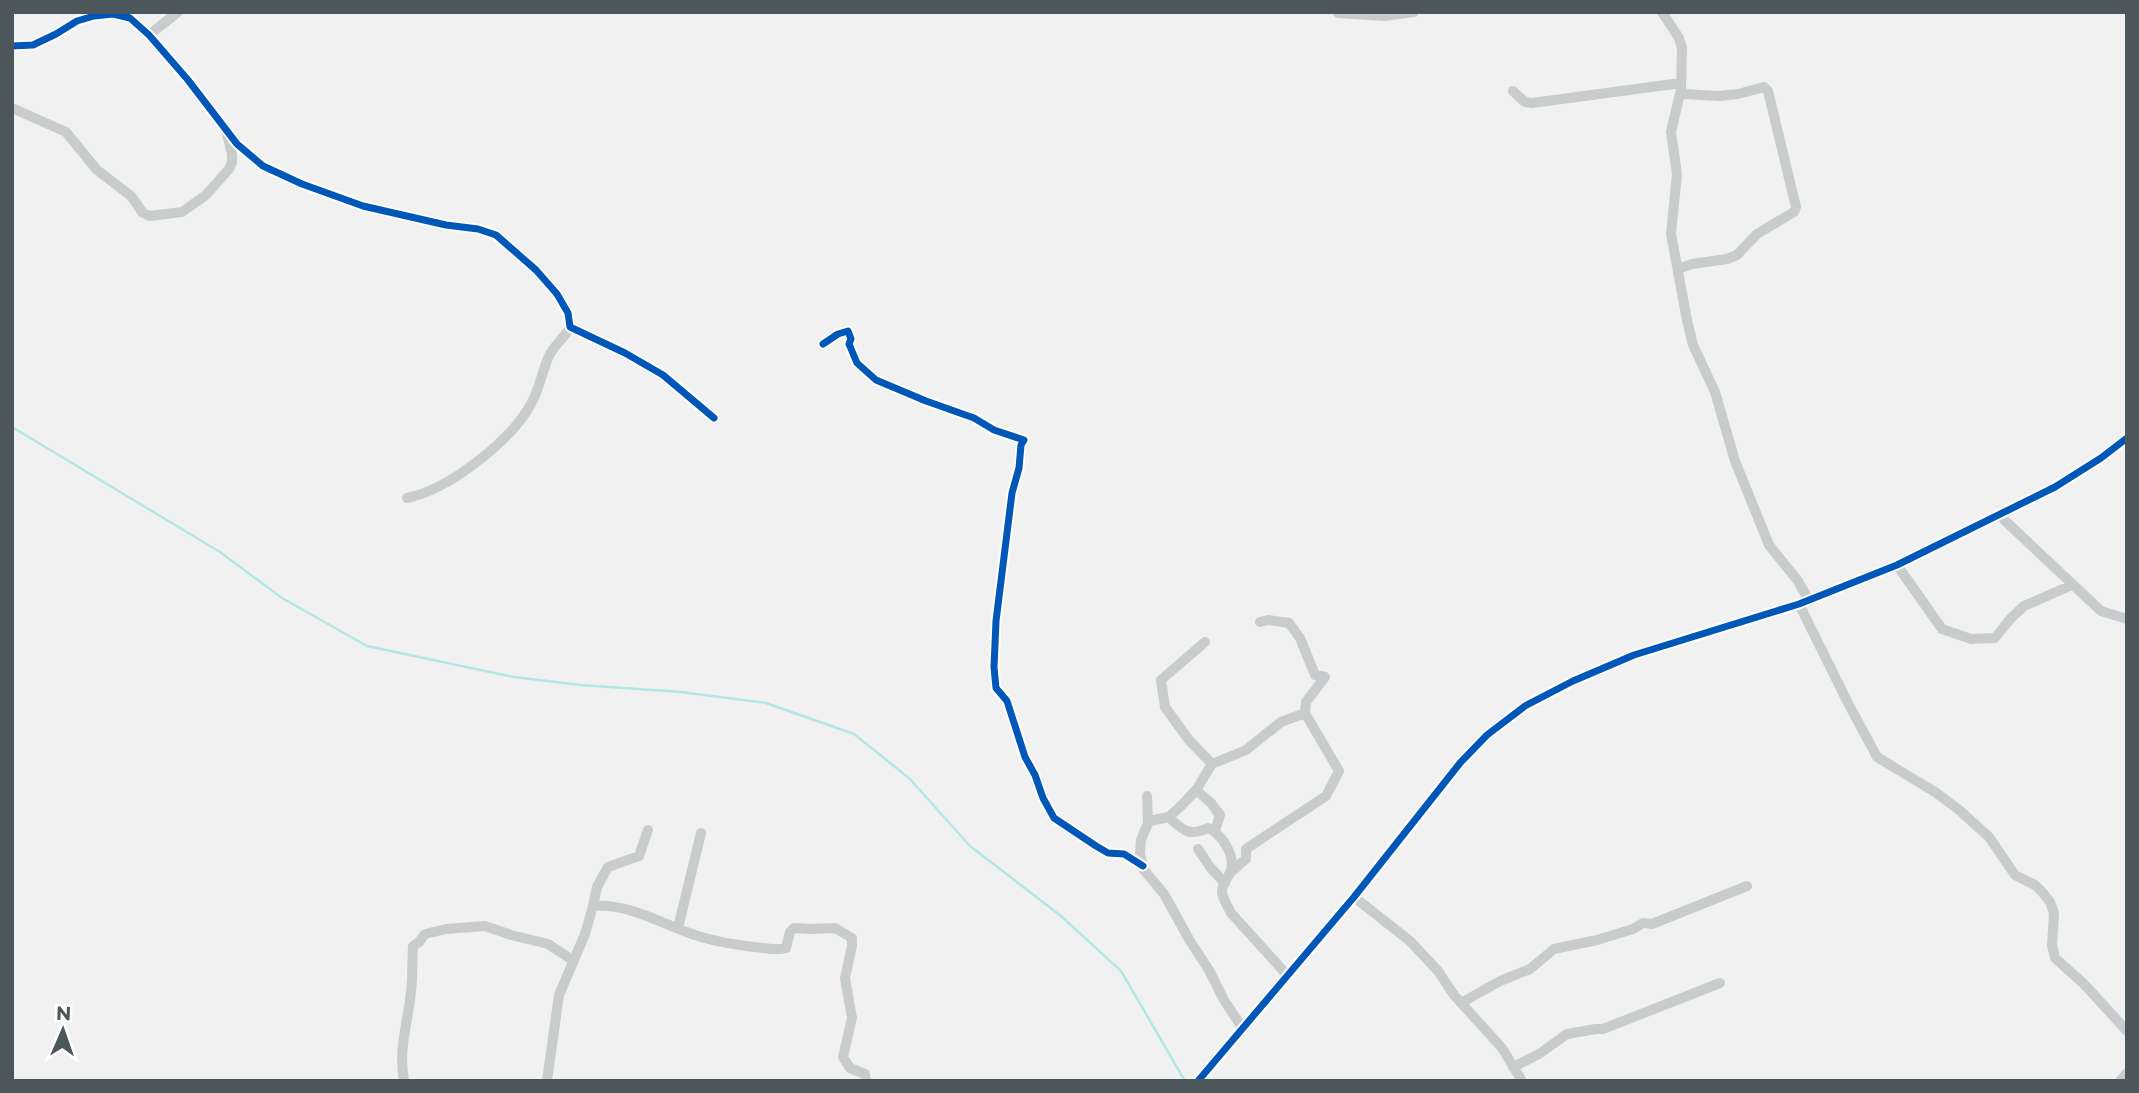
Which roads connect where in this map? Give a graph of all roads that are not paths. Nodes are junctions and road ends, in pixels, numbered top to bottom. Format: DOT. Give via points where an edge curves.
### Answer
graph roads {
  1 [pos="178,12"];
  2 [pos="1414,12"];
  3 [pos="1662,12"];
  4 [pos="1338,13"];
  5 [pos="149,35"];
  6 [pos="12,46"];
  7 [pos="1681,86"];
  8 [pos="1513,91"];
  9 [pos="12,108"];
  10 [pos="226,131"];
  11 [pos="1678,270"];
  12 [pos="570,327"];
  13 [pos="823,344"];
  14 [pos="714,418"];
  15 [pos="2127,438"];
  16 [pos="407,498"];
  17 [pos="2000,515"];
  18 [pos="1897,565"];
  19 [pos="2072,585"];
  20 [pos="1804,603"];
  21 [pos="2127,619"];
  22 [pos="1260,622"];
  23 [pos="1205,642"];
  24 [pos="1305,713"];
  25 [pos="1212,764"];
  26 [pos="1195,790"];
  27 [pos="1147,796"];
  28 [pos="1169,817"];
  29 [pos="1147,823"];
  30 [pos="648,830"];
  31 [pos="1215,831"];
  32 [pos="701,833"];
  33 [pos="1198,849"];
  34 [pos="1143,866"];
  35 [pos="1231,872"];
  36 [pos="1225,883"];
  37 [pos="1747,886"];
  38 [pos="1353,897"];
  39 [pos="593,906"];
  40 [pos="678,928"];
  41 [pos="574,961"];
  42 [pos="1288,976"];
  43 [pos="1720,983"];
  44 [pos="1461,1003"];
  45 [pos="1242,1029"];
  46 [pos="2127,1031"];
  47 [pos="1513,1067"];
  48 [pos="2127,1073"];
  49 [pos="404,1081"];
  50 [pos="547,1081"];
  51 [pos="866,1081"];
  52 [pos="1198,1081"];
  53 [pos="1522,1081"];
  54 [pos="2120,1081"];
  1 -- 5 [label="street"];
  2 -- 4 [label="street" via="1384,16"];
  3 -- 7 [label="street" via="1682,48"];
  5 -- 6 [label="street" via="130,18 113,14 77,21 33,45"];
  5 -- 10 [label="street"];
  7 -- 8 [label="street" via="1532,103"];
  7 -- 11 [label="street" via="1671,132 1677,174 1671,234"];
  7 -- 11 [label="street" via="1684,94 1719,96 1764,87 1768,91 1796,206 1737,255"];
  9 -- 10 [label="street" via="66,132 97,170 150,216 182,212 206,195 232,162"];
  10 -- 12 [label="street" via="251,158 302,184 363,206 496,235 557,294"];
  11 -- 20 [label="street" via="1693,345 1715,392 1740,472 1769,545 1798,581"];
  12 -- 14 [label="street" via="663,375"];
  12 -- 16 [label="street" via="548,358 530,406 492,450 440,487"];
  13 -- 34 [label="street" via="848,331 857,363 876,380 1024,440 1012,493 996,621 996,688 1007,701 1024,757 1054,818 1108,853 1124,854"];
  15 -- 17 [label="street" via="2055,487"];
  17 -- 18 [label="street"];
  17 -- 19 [label="street"];
  18 -- 19 [label="street" via="1942,629 1971,639 1995,638 2024,606"];
  18 -- 20 [label="street"];
  19 -- 21 [label="street" via="2101,611"];
  20 -- 38 [label="street" via="1634,656 1525,706 1460,763"];
  20 -- 46 [label="street" via="1877,757 1958,810 1989,837 2015,875 2043,893 2054,913 2055,958"];
  22 -- 24 [label="street" via="1289,623 1315,675 1325,677 1306,702"];
  23 -- 25 [label="street" via="1161,680 1165,707"];
  24 -- 25 [label="street" via="1281,722 1246,750"];
  24 -- 35 [label="street" via="1339,771 1325,796 1246,849 1246,859"];
  25 -- 26 [label="street"];
  26 -- 28 [label="street"];
  26 -- 31 [label="street" via="1218,810"];
  27 -- 29 [label="street"];
  28 -- 29 [label="street"];
  28 -- 31 [label="street" via="1186,831"];
  29 -- 34 [label="street" via="1141,840"];
  30 -- 39 [label="street" via="639,856 608,867"];
  31 -- 35 [label="street" via="1224,840"];
  32 -- 40 [label="street"];
  33 -- 36 [label="street"];
  34 -- 45 [label="street"];
  35 -- 36 [label="street"];
  36 -- 42 [label="street" via="1222,891 1231,913"];
  37 -- 44 [label="street" via="1652,924 1554,949 1530,970"];
  38 -- 42 [label="street"];
  38 -- 44 [label="street" via="1410,941"];
  39 -- 40 [label="street" via="636,911"];
  39 -- 41 [label="street"];
  40 -- 51 [label="street" via="701,937 779,950 786,948 794,928 835,928 852,938 845,978 852,1018 844,1057 850,1068 865,1074"];
  41 -- 49 [label="street" via="548,944 485,926 425,934 413,946 402,1041"];
  41 -- 50 [label="street" via="559,995"];
  42 -- 45 [label="street"];
  43 -- 47 [label="street" via="1603,1029 1567,1034"];
  44 -- 47 [label="street"];
  45 -- 52 [label="street"];
  47 -- 53 [label="street"];
  48 -- 54 [label="street"];
}
